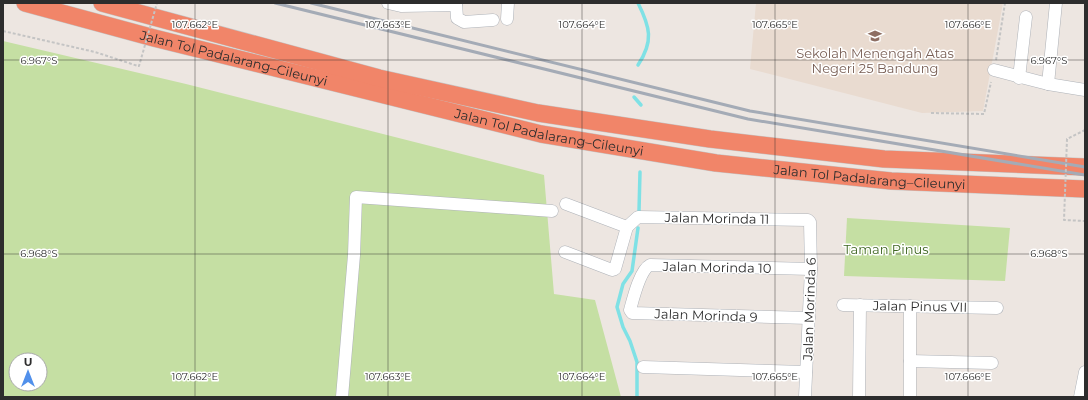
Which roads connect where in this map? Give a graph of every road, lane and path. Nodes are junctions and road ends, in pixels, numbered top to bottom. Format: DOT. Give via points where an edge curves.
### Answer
graph roads {
  1 [pos="25,3"];
  2 [pos="102,3"];
  3 [pos="157,3"];
  4 [pos="388,3"];
  5 [pos="508,3"];
  6 [pos="1005,3"];
  7 [pos="1056,3"];
  8 [pos="456,4"];
  9 [pos="1026,17"];
  10 [pos="507,19"];
  11 [pos="493,20"];
  12 [pos="3,31"];
  13 [pos="994,70"];
  14 [pos="1019,78"];
  15 [pos="1048,84"];
  16 [pos="1085,90"];
  17 [pos="931,113"];
  18 [pos="1085,130"];
  19 [pos="1085,167"];
  20 [pos="1085,189"];
  21 [pos="566,204"];
  22 [pos="552,211"];
  23 [pos="1085,221"];
  24 [pos="810,222"];
  25 [pos="627,227"];
  26 [pos="566,252"];
  27 [pos="810,269"];
  28 [pos="637,286"];
  29 [pos="843,305"];
  30 [pos="860,305"];
  31 [pos="910,306"];
  32 [pos="997,308"];
  33 [pos="809,318"];
  34 [pos="910,361"];
  35 [pos="992,363"];
  36 [pos="643,367"];
  37 [pos="806,372"];
  38 [pos="1085,372"];
  39 [pos="342,397"];
  40 [pos="805,397"];
  41 [pos="859,397"];
  42 [pos="910,397"];
  43 [pos="1080,397"];
  1 -- 20 [label="highway, Jalan Tol Padalarang–Cileunyi" via="154,38 541,134 716,163 891,181"];
  2 -- 19 [label="highway, Jalan Tol Padalarang–Cileunyi" via="379,78 538,113 710,139 884,158"];
  3 -- 12 [label="path, bridge" via="139,66 95,52"];
  4 -- 8 [label="street" via="401,6"];
  5 -- 10 [label="street"];
  6 -- 13 [label="path"];
  7 -- 15 [label="street"];
  8 -- 11 [label="street" via="457,18 464,22"];
  9 -- 14 [label="street"];
  13 -- 14 [label="street"];
  13 -- 17 [label="path" via="984,114"];
  14 -- 15 [label="street"];
  15 -- 16 [label="street"];
  18 -- 23 [label="path, bridge" via="1067,139 1064,220"];
  21 -- 25 [label="street"];
  22 -- 39 [label="street" via="356,197 354,255"];
  24 -- 25 [label="street, Jalan Morinda 11" via="638,217"];
  24 -- 27 [label="street, Jalan Morinda 6"];
  25 -- 26 [label="street" via="615,270"];
  27 -- 28 [label="street, Jalan Morinda 10" via="650,265"];
  27 -- 33 [label="street, Jalan Morinda 6"];
  28 -- 33 [label="street, Jalan Morinda 9" via="630,310 632,313"];
  29 -- 30 [label="street, Jalan Pinus VII"];
  30 -- 31 [label="street, Jalan Pinus VII"];
  30 -- 41 [label="street"];
  31 -- 32 [label="street, Jalan Pinus VII"];
  31 -- 34 [label="street"];
  33 -- 37 [label="street, Jalan Morinda 6"];
  34 -- 35 [label="street"];
  34 -- 42 [label="street"];
  36 -- 37 [label="street"];
  37 -- 40 [label="street, Jalan Morinda 6"];
  38 -- 43 [label="street"];
}
